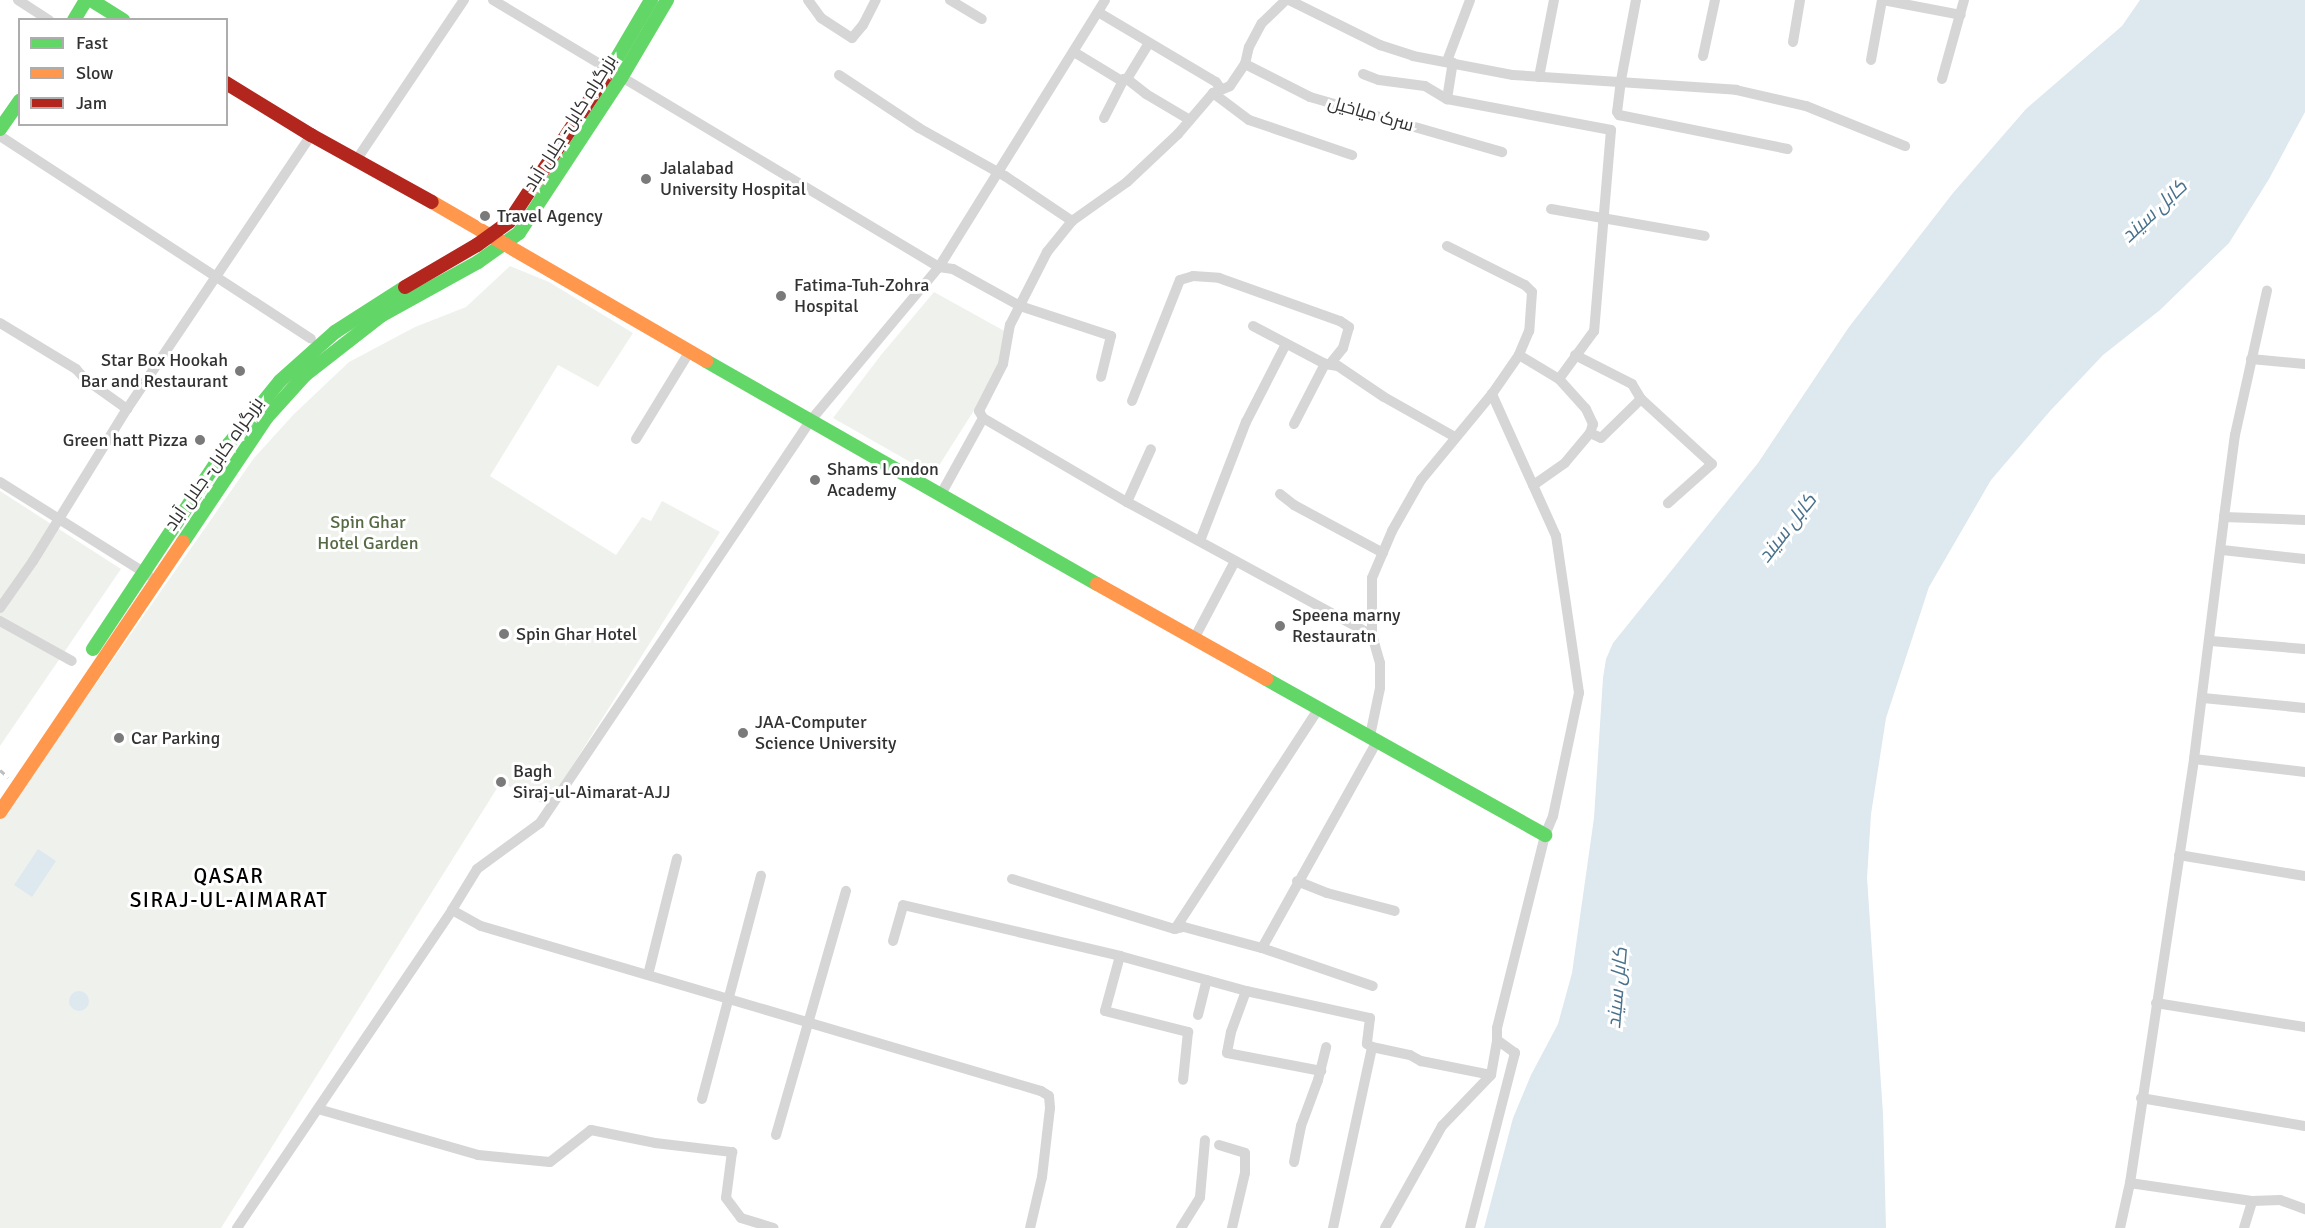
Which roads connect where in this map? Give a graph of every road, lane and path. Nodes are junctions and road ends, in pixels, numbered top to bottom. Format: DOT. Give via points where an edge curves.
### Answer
graph roads {
  1 [pos="18,0"];
  2 [pos="86,0"];
  3 [pos="91,0"];
  4 [pos="464,0"];
  5 [pos="492,0"];
  6 [pos="651,0"];
  7 [pos="667,0"];
  8 [pos="808,0"];
  9 [pos="876,0"];
  10 [pos="950,0"];
  11 [pos="1105,0"];
  12 [pos="1287,0"];
  13 [pos="1470,0"];
  14 [pos="1554,0"];
  15 [pos="1636,0"];
  16 [pos="1714,0"];
  17 [pos="1800,0"];
  18 [pos="1883,0"];
  19 [pos="1964,0"];
  20 [pos="1098,12"];
  21 [pos="1961,15"];
  22 [pos="46,18"];
  23 [pos="75,18"];
  24 [pos="120,18"];
  25 [pos="981,19"];
  26 [pos="1794,42"];
  27 [pos="1149,43"];
  28 [pos="1074,52"];
  29 [pos="1703,56"];
  30 [pos="1871,60"];
  31 [pos="1450,62"];
  32 [pos="1245,64"];
  33 [pos="615,74"];
  34 [pos="1363,74"];
  35 [pos="839,75"];
  36 [pos="1539,77"];
  37 [pos="1125,79"];
  38 [pos="1942,79"];
  39 [pos="1621,80"];
  40 [pos="228,84"];
  41 [pos="1216,91"];
  42 [pos="1447,99"];
  43 [pos="18,103"];
  44 [pos="1104,118"];
  45 [pos="1190,120"];
  46 [pos="0,129"];
  47 [pos="311,135"];
  48 [pos="0,136"];
  49 [pos="1905,147"];
  50 [pos="1788,149"];
  51 [pos="1502,152"];
  52 [pos="1352,155"];
  53 [pos="357,159"];
  54 [pos="997,174"];
  55 [pos="1551,209"];
  56 [pos="1604,219"];
  57 [pos="1072,221"];
  58 [pos="493,236"];
  59 [pos="1705,236"];
  60 [pos="506,243"];
  61 [pos="1447,246"];
  62 [pos="939,267"];
  63 [pos="216,276"];
  64 [pos="2267,291"];
  65 [pos="1020,306"];
  66 [pos="0,323"];
  67 [pos="1253,326"];
  68 [pos="311,339"];
  69 [pos="1286,344"];
  70 [pos="690,351"];
  71 [pos="1519,355"];
  72 [pos="1575,355"];
  73 [pos="2251,359"];
  74 [pos="1328,364"];
  75 [pos="2305,364"];
  76 [pos="1101,377"];
  77 [pos="1558,379"];
  78 [pos="1492,394"];
  79 [pos="1641,399"];
  80 [pos="1132,401"];
  81 [pos="127,409"];
  82 [pos="983,418"];
  83 [pos="811,420"];
  84 [pos="1294,424"];
  85 [pos="1590,433"];
  86 [pos="1455,437"];
  87 [pos="636,439"];
  88 [pos="1151,449"];
  89 [pos="0,482"];
  90 [pos="1533,486"];
  91 [pos="1280,494"];
  92 [pos="940,496"];
  93 [pos="1127,502"];
  94 [pos="1668,503"];
  95 [pos="2224,517"];
  96 [pos="60,519"];
  97 [pos="2305,520"];
  98 [pos="1200,541"];
  99 [pos="2222,550"];
  100 [pos="1383,553"];
  101 [pos="2305,559"];
  102 [pos="1235,561"];
  103 [pos="150,576"];
  104 [pos="0,608"];
  105 [pos="0,621"];
  106 [pos="1372,635"];
  107 [pos="1196,638"];
  108 [pos="2211,641"];
  109 [pos="2305,650"];
  110 [pos="72,661"];
  111 [pos="2203,698"];
  112 [pos="1319,708"];
  113 [pos="2305,708"];
  114 [pos="1373,738"];
  115 [pos="2194,759"];
  116 [pos="2305,772"];
  117 [pos="0,789"];
  118 [pos="0,812"];
  119 [pos="1545,836"];
  120 [pos="2179,855"];
  121 [pos="677,859"];
  122 [pos="760,876"];
  123 [pos="2305,876"];
  124 [pos="1012,879"];
  125 [pos="1297,880"];
  126 [pos="846,891"];
  127 [pos="452,910"];
  128 [pos="1395,911"];
  129 [pos="1174,929"];
  130 [pos="893,941"];
  131 [pos="1262,948"];
  132 [pos="1120,957"];
  133 [pos="648,975"];
  134 [pos="1207,980"];
  135 [pos="1373,986"];
  136 [pos="1246,991"];
  137 [pos="727,999"];
  138 [pos="2156,1003"];
  139 [pos="1198,1015"];
  140 [pos="808,1022"];
  141 [pos="2305,1027"];
  142 [pos="1497,1040"];
  143 [pos="1326,1047"];
  144 [pos="1372,1047"];
  145 [pos="1321,1071"];
  146 [pos="1491,1075"];
  147 [pos="1183,1080"];
  148 [pos="2141,1098"];
  149 [pos="702,1099"];
  150 [pos="318,1109"];
  151 [pos="2305,1126"];
  152 [pos="776,1135"];
  153 [pos="1205,1140"];
  154 [pos="1219,1145"];
  155 [pos="1294,1162"];
  156 [pos="2130,1183"];
  157 [pos="2252,1201"];
  158 [pos="2305,1209"];
  159 [pos="237,1228"];
  160 [pos="772,1228"];
  161 [pos="1030,1228"];
  162 [pos="1181,1228"];
  163 [pos="1232,1228"];
  164 [pos="1333,1228"];
  165 [pos="1385,1228"];
  166 [pos="1470,1228"];
  167 [pos="2120,1228"];
  168 [pos="2244,1228"];
  1 -- 22 [label="street"];
  2 -- 23 [label="main road"];
  3 -- 24 [label="main road"];
  4 -- 53 [label="street"];
  5 -- 33 [label="street"];
  6 -- 33 [label="main road, بزرگراه کابل- جلال آباد"];
  7 -- 33 [label="main road, بزرگراه کابل- جلال آباد"];
  8 -- 9 [label="street" via="821,18 852,38"];
  10 -- 25 [label="street"];
  11 -- 20 [label="street"];
  12 -- 31 [label="street" via="1380,45 1413,57"];
  12 -- 32 [label="street" via="1262,23"];
  13 -- 31 [label="street"];
  14 -- 36 [label="street"];
  15 -- 39 [label="street"];
  16 -- 29 [label="street"];
  17 -- 26 [label="street"];
  18 -- 21 [label="street"];
  18 -- 30 [label="street"];
  19 -- 21 [label="street"];
  20 -- 27 [label="street"];
  20 -- 28 [label="street"];
  21 -- 38 [label="street"];
  27 -- 37 [label="street"];
  27 -- 41 [label="street" via="1216,82"];
  28 -- 37 [label="street"];
  28 -- 54 [label="street"];
  31 -- 36 [label="street"];
  31 -- 42 [label="street"];
  32 -- 41 [label="street" via="1230,86"];
  32 -- 51 [label="street, سرک میاخیل" via="1310,97"];
  33 -- 58 [label="main road, بزرگراه کابل- جلال آباد" via="520,208"];
  33 -- 60 [label="main road, بزرگراه کابل- جلال آباد" via="532,217"];
  33 -- 62 [label="street"];
  34 -- 42 [label="street" via="1425,86"];
  35 -- 54 [label="street"];
  36 -- 39 [label="street"];
  37 -- 44 [label="street"];
  37 -- 45 [label="street"];
  39 -- 49 [label="street" via="1736,90 1806,106"];
  39 -- 50 [label="street" via="1619,115"];
  40 -- 47 [label="main road"];
  41 -- 45 [label="street"];
  41 -- 52 [label="street" via="1250,120"];
  42 -- 56 [label="street" via="1611,130"];
  43 -- 46 [label="main road"];
  45 -- 57 [label="street" via="1127,182"];
  47 -- 53 [label="main road"];
  47 -- 63 [label="street"];
  48 -- 63 [label="street"];
  53 -- 58 [label="main road"];
  54 -- 57 [label="street"];
  54 -- 62 [label="street"];
  55 -- 56 [label="street"];
  56 -- 59 [label="street"];
  56 -- 72 [label="street" via="1594,331"];
  57 -- 65 [label="street" via="1047,252"];
  58 -- 60 [label="main road"];
  58 -- 103 [label="main road, بزرگراه کابل- جلال آباد" via="375,304 307,355 228,444"];
  60 -- 70 [label="main road"];
  60 -- 103 [label="main road, بزرگراه کابل- جلال آباد" via="382,315 305,375 267,417"];
  61 -- 71 [label="street" via="1532,292 1529,331"];
  62 -- 65 [label="street" via="953,269"];
  62 -- 83 [label="street"];
  63 -- 68 [label="street"];
  63 -- 81 [label="street"];
  64 -- 73 [label="street"];
  65 -- 76 [label="street" via="1111,336"];
  65 -- 82 [label="street" via="1010,325 1003,364 979,411"];
  66 -- 81 [label="street" via="69,364"];
  67 -- 69 [label="street"];
  69 -- 74 [label="street"];
  69 -- 98 [label="street" via="1246,422"];
  70 -- 83 [label="main road"];
  70 -- 87 [label="street"];
  71 -- 77 [label="street"];
  71 -- 78 [label="street"];
  72 -- 77 [label="street"];
  72 -- 79 [label="street" via="1632,384"];
  73 -- 75 [label="street"];
  73 -- 95 [label="street"];
  74 -- 80 [label="street" via="1343,348 1349,327 1341,321 1219,279 1193,276 1180,280"];
  74 -- 84 [label="street"];
  74 -- 86 [label="street"];
  77 -- 85 [label="street" via="1586,409 1593,424"];
  78 -- 86 [label="street"];
  78 -- 90 [label="street"];
  79 -- 85 [label="street" via="1601,438"];
  79 -- 94 [label="street" via="1712,464"];
  81 -- 96 [label="street"];
  82 -- 92 [label="street"];
  82 -- 93 [label="street"];
  83 -- 92 [label="main road"];
  83 -- 127 [label="street" via="540,823 477,869"];
  85 -- 90 [label="street" via="1565,463"];
  86 -- 100 [label="street" via="1421,480"];
  88 -- 93 [label="street"];
  89 -- 96 [label="street"];
  90 -- 119 [label="street" via="1556,536 1579,693 1553,816"];
  91 -- 100 [label="street"];
  92 -- 107 [label="main road"];
  93 -- 98 [label="street"];
  95 -- 97 [label="street"];
  95 -- 99 [label="street"];
  96 -- 103 [label="street"];
  96 -- 104 [label="street"];
  98 -- 102 [label="street"];
  99 -- 101 [label="street"];
  99 -- 108 [label="street"];
  100 -- 106 [label="street" via="1372,578"];
  102 -- 106 [label="street"];
  102 -- 107 [label="street"];
  103 -- 117 [label="main road, بزرگراه کابل- جلال آباد"];
  103 -- 118 [label="main road, بزرگراه کابل- جلال آباد"];
  105 -- 110 [label="street"];
  106 -- 114 [label="street" via="1380,663"];
  107 -- 112 [label="main road"];
  108 -- 109 [label="street"];
  108 -- 111 [label="street"];
  111 -- 113 [label="street"];
  111 -- 115 [label="street"];
  112 -- 114 [label="main road"];
  112 -- 129 [label="street"];
  114 -- 119 [label="main road"];
  114 -- 125 [label="street"];
  115 -- 116 [label="street"];
  115 -- 120 [label="street"];
  119 -- 142 [label="street"];
  120 -- 123 [label="street"];
  120 -- 138 [label="street"];
  121 -- 133 [label="street"];
  122 -- 137 [label="street"];
  124 -- 129 [label="street"];
  125 -- 128 [label="street" via="1328,893"];
  125 -- 131 [label="street"];
  126 -- 140 [label="street"];
  127 -- 133 [label="street" via="481,926"];
  127 -- 150 [label="street"];
  129 -- 131 [label="street" via="1184,927"];
  130 -- 132 [label="street" via="903,905"];
  131 -- 135 [label="street"];
  132 -- 134 [label="street"];
  132 -- 147 [label="street" via="1104,1011 1188,1032"];
  133 -- 137 [label="street"];
  134 -- 136 [label="street"];
  134 -- 139 [label="street"];
  136 -- 144 [label="street" via="1370,1018 1366,1044"];
  136 -- 145 [label="street" via="1227,1053"];
  137 -- 140 [label="street"];
  137 -- 149 [label="street"];
  138 -- 141 [label="street"];
  138 -- 148 [label="street"];
  140 -- 152 [label="street"];
  140 -- 161 [label="street" via="1049,1096 1042,1177"];
  142 -- 146 [label="street"];
  142 -- 166 [label="street" via="1515,1053"];
  143 -- 145 [label="street"];
  144 -- 146 [label="street"];
  144 -- 164 [label="street"];
  145 -- 155 [label="street" via="1301,1126"];
  146 -- 165 [label="street" via="1442,1126"];
  148 -- 151 [label="street"];
  148 -- 156 [label="street"];
  150 -- 159 [label="street"];
  150 -- 160 [label="street" via="478,1155 550,1162 591,1130 732,1152 726,1198 741,1218"];
  153 -- 162 [label="street" via="1200,1197"];
  154 -- 163 [label="street" via="1245,1153 1245,1173"];
  156 -- 157 [label="street"];
  156 -- 167 [label="street"];
  157 -- 158 [label="street" via="2280,1200"];
  157 -- 168 [label="street"];
}
